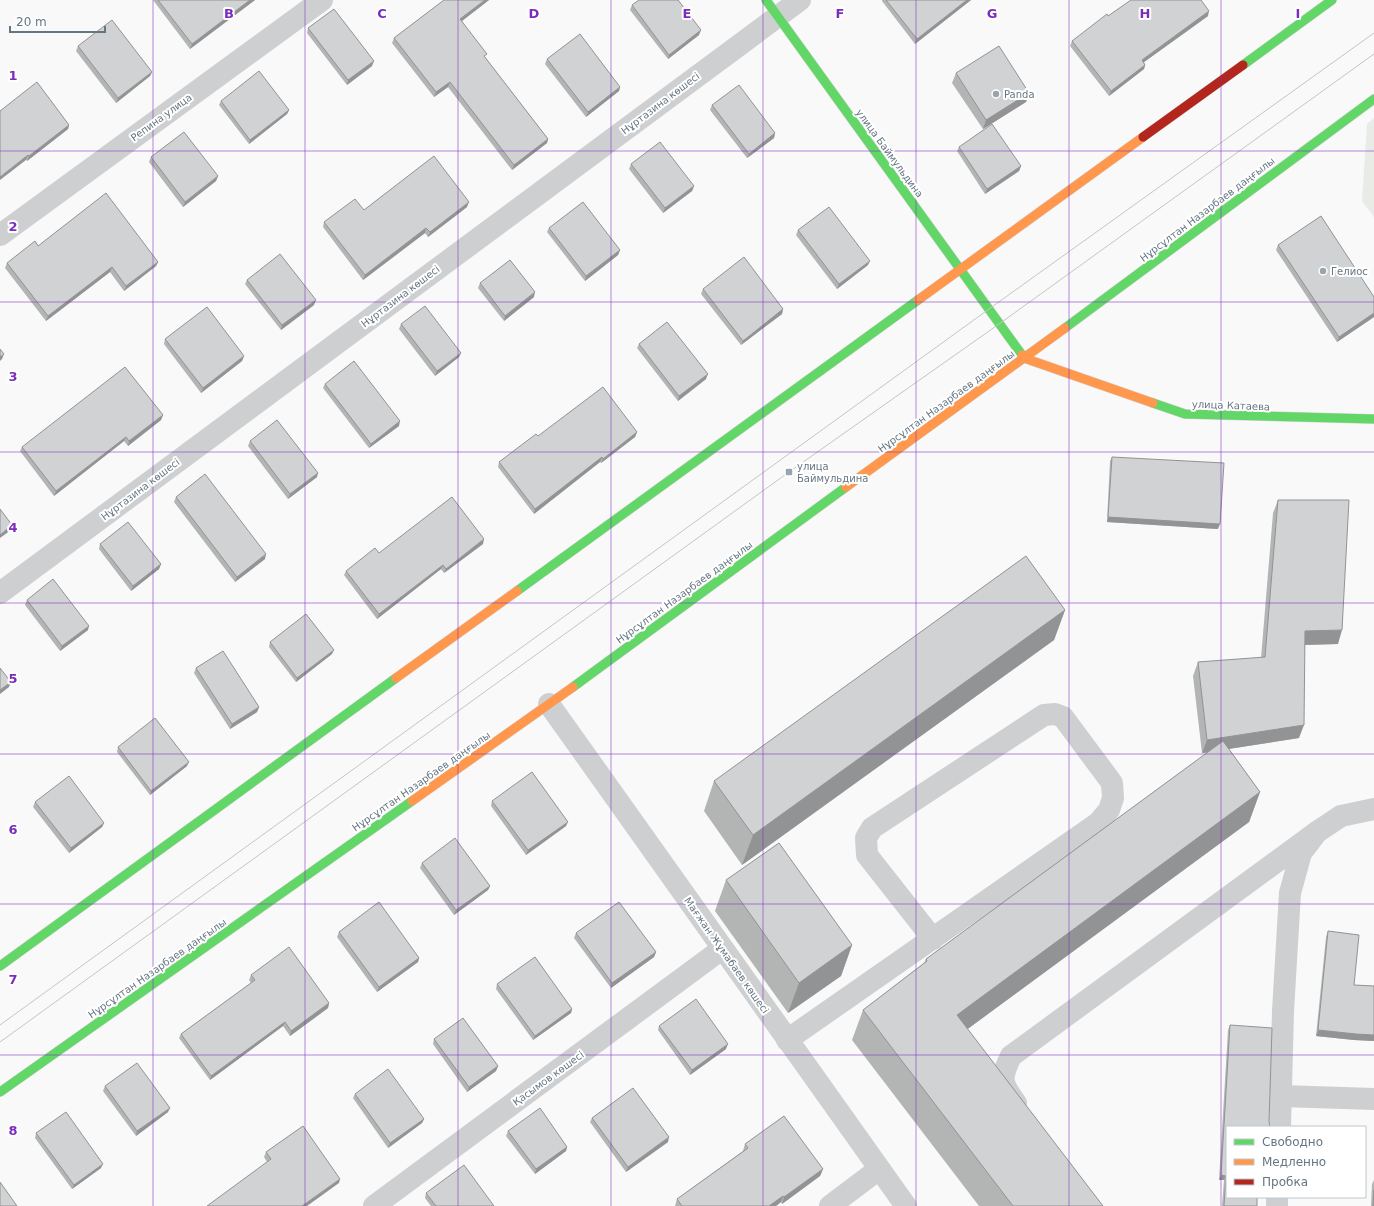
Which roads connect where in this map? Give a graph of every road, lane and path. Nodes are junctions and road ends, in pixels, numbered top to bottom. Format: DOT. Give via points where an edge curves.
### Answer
graph roads {
  1 [pos="322,0"];
  2 [pos="800,0"];
  3 [pos="1332,0"];
  4 [pos="772,8"];
  5 [pos="1374,99"];
  6 [pos="0,235"];
  7 [pos="961,270"];
  8 [pos="1024,358"];
  9 [pos="1374,419"];
  10 [pos="0,593"];
  11 [pos="549,704"];
  12 [pos="1373,809"];
  13 [pos="1317,832"];
  14 [pos="933,939"];
  15 [pos="722,949"];
  16 [pos="0,966"];
  17 [pos="787,1040"];
  18 [pos="0,1092"];
  19 [pos="1281,1096"];
  20 [pos="1374,1099"];
  21 [pos="1028,1120"];
  22 [pos="1280,1126"];
  23 [pos="879,1169"];
  24 [pos="374,1206"];
  25 [pos="830,1206"];
  26 [pos="906,1206"];
  1 -- 6 [label="street, Репина улица"];
  2 -- 4 [label="street, Нұртазина көшесі"];
  3 -- 7 [label="main road"];
  4 -- 7 [label="main road, улица Баймульдина"];
  4 -- 10 [label="street, Нұртазина көшесі"];
  5 -- 8 [label="main road, Нұрсұлтан Назарбаев даңғылы"];
  7 -- 8 [label="main road, улица Баймульдина"];
  7 -- 16 [label="main road"];
  8 -- 9 [label="main road, улица Катаева" via="1185,414"];
  8 -- 11 [label="main road, Нұрсұлтан Назарбаев даңғылы"];
  11 -- 15 [label="street, Мағжан Жұмабаев көшесі"];
  11 -- 18 [label="main road, Нұрсұлтан Назарбаев даңғылы"];
  12 -- 13 [label="street" via="1341,816"];
  13 -- 19 [label="street" via="1301,853 1290,893"];
  13 -- 21 [label="street" via="1011,1056 1003,1072 1005,1089"];
  14 -- 14 [label="street" via="1098,823 1109,810 1113,798 1112,783 1063,717 1055,714 1044,715 872,828 866,838 867,855"];
  14 -- 17 [label="street"];
  15 -- 17 [label="street, Мағжан Жұмабаев көшесі"];
  15 -- 24 [label="street, Қасымов көшесі"];
  17 -- 23 [label="street, Мағжан Жұмабаев көшесі"];
  19 -- 20 [label="street"];
  19 -- 22 [label="street"];
  23 -- 25 [label="street"];
  23 -- 26 [label="street, Мағжан Жұмабаев көшесі"];
}
